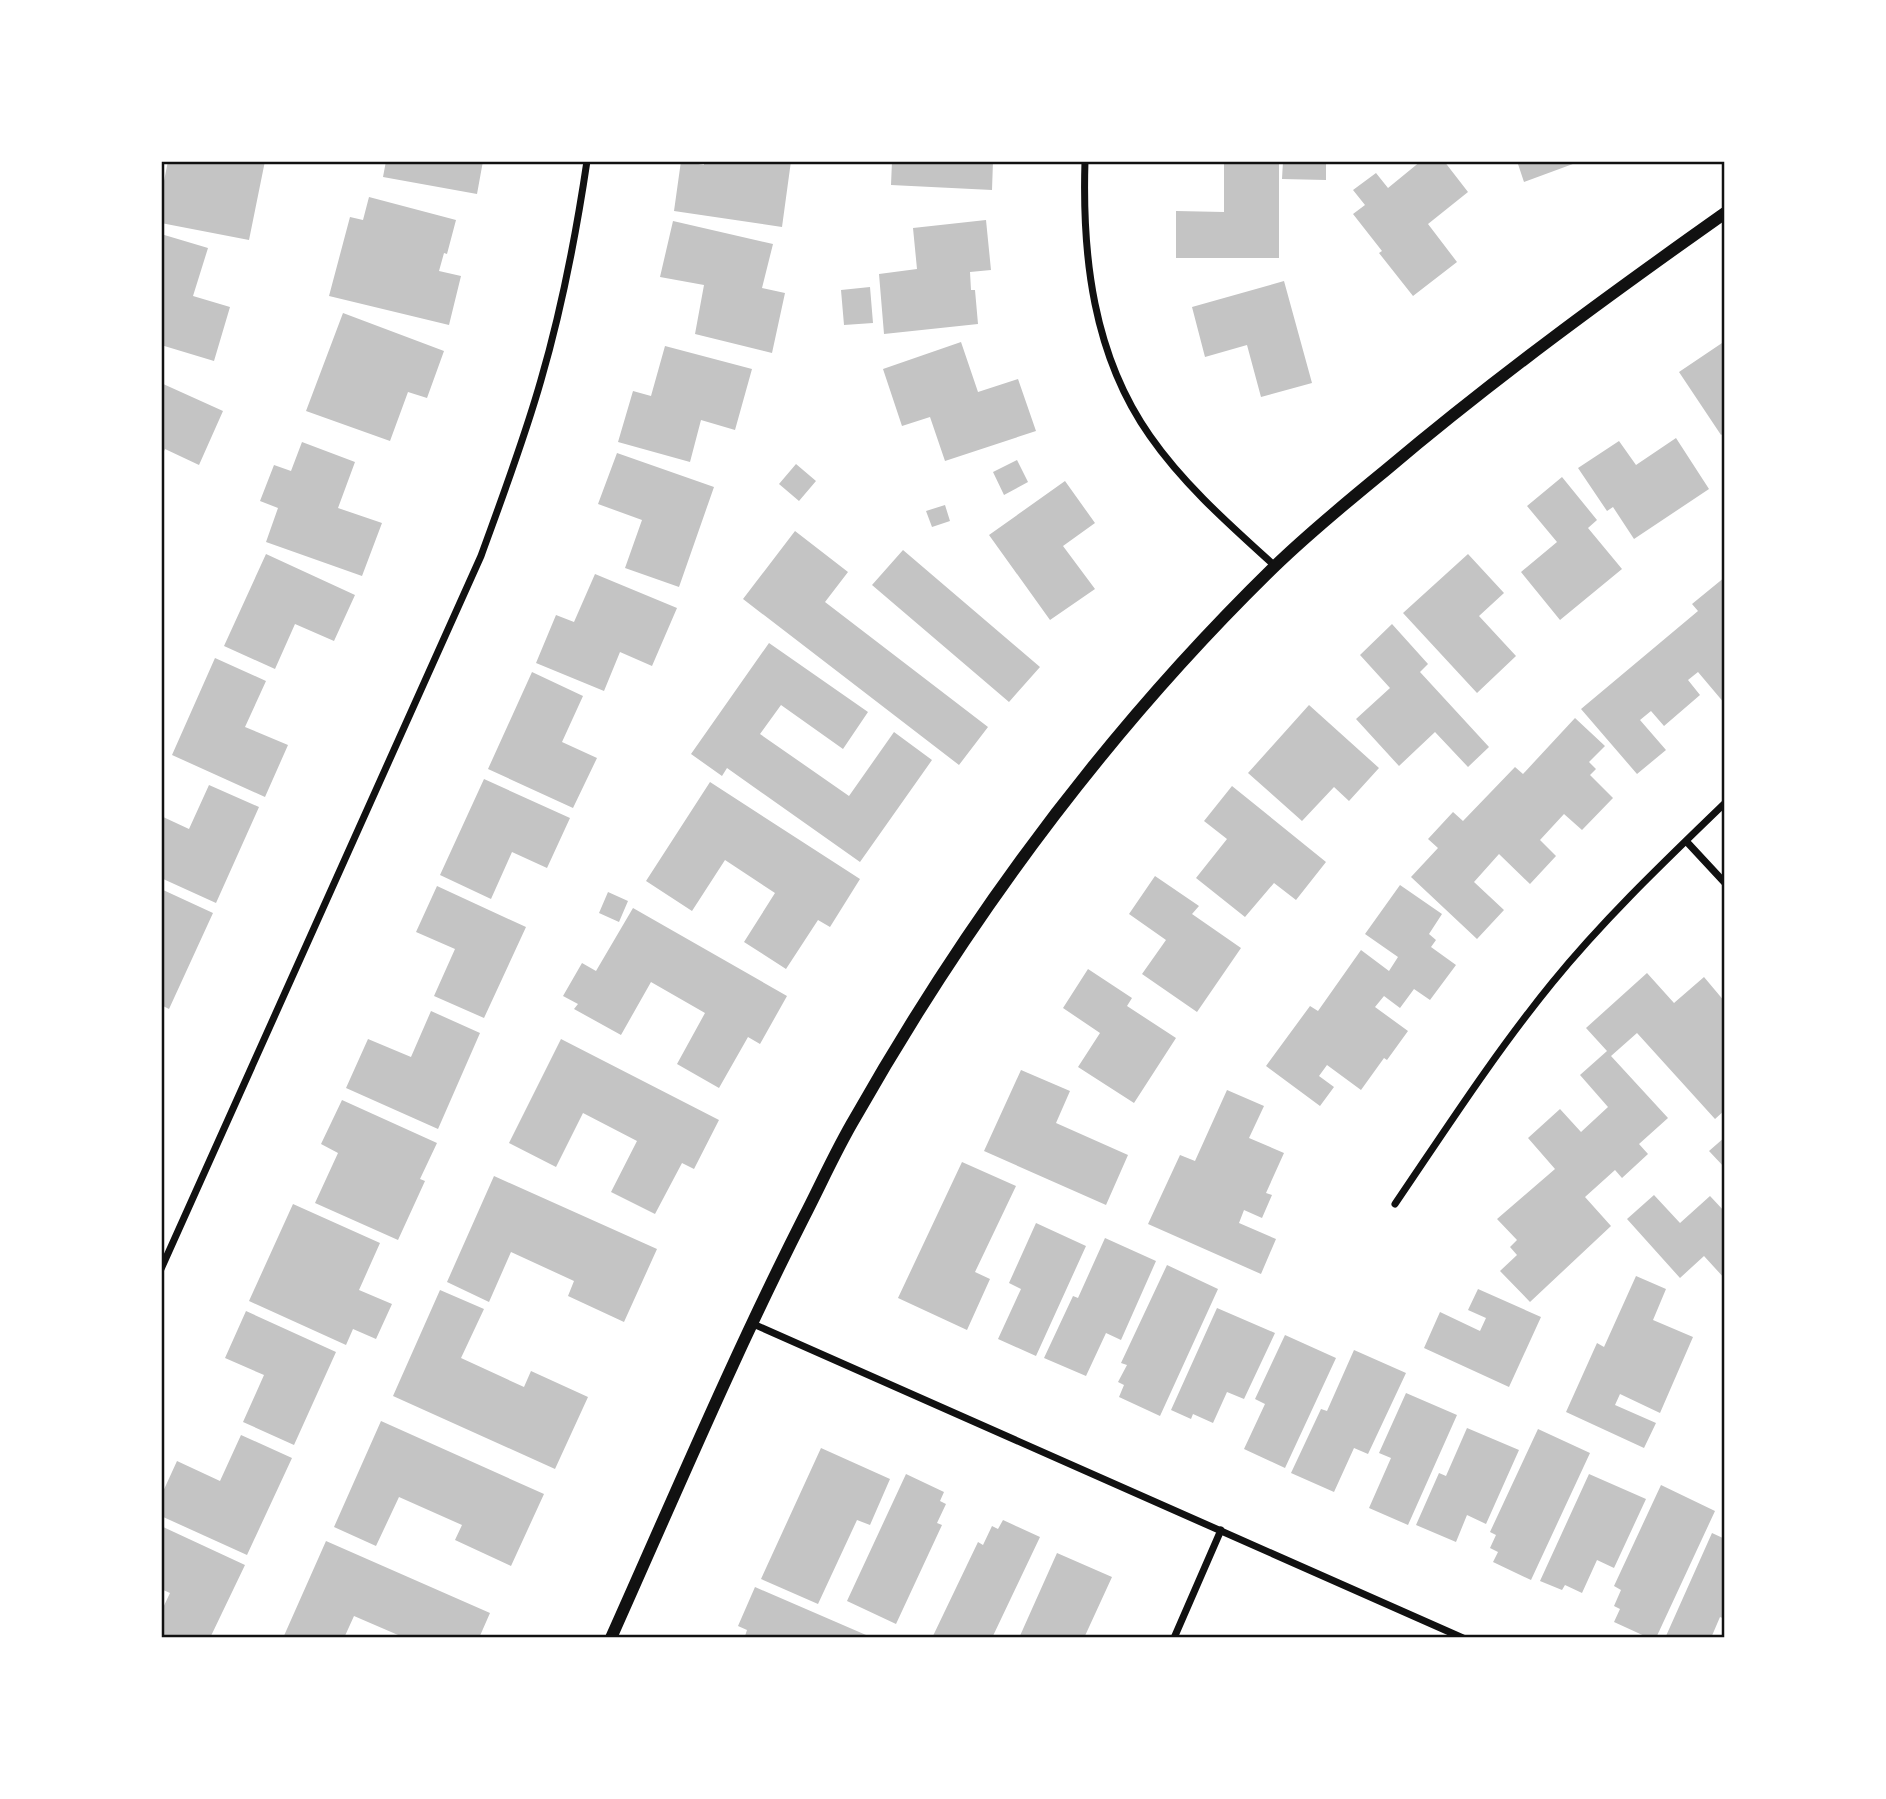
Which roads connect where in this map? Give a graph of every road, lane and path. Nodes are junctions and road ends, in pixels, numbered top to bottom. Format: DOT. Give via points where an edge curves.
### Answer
graph roads {
  1 [pos="587,161"];
  2 [pos="1085,161"];
  3 [pos="1725,212"];
  4 [pos="1275,566"];
  5 [pos="1725,803"];
  6 [pos="1686,841"];
  7 [pos="1725,883"];
  8 [pos="1395,1204"];
  9 [pos="161,1269"];
  10 [pos="751,1323"];
  11 [pos="1221,1530"];
  12 [pos="611,1638"];
  13 [pos="1174,1638"];
  14 [pos="1464,1638"];
  1 -- 9 [label="street" via="565,288 541,380 481,556"];
  2 -- 4 [label="street" via="1087,264 1096,313 1124,388 1149,435 1176,469"];
  3 -- 4 [label="street" via="1453,413"];
  4 -- 10 [label="street" via="1180,664 1017,864 930,993 853,1121"];
  5 -- 6 [label="street"];
  6 -- 7 [label="street"];
  6 -- 8 [label="street" via="1551,984"];
  10 -- 11 [label="street"];
  10 -- 12 [label="street"];
  11 -- 13 [label="street"];
  11 -- 14 [label="street"];
}
